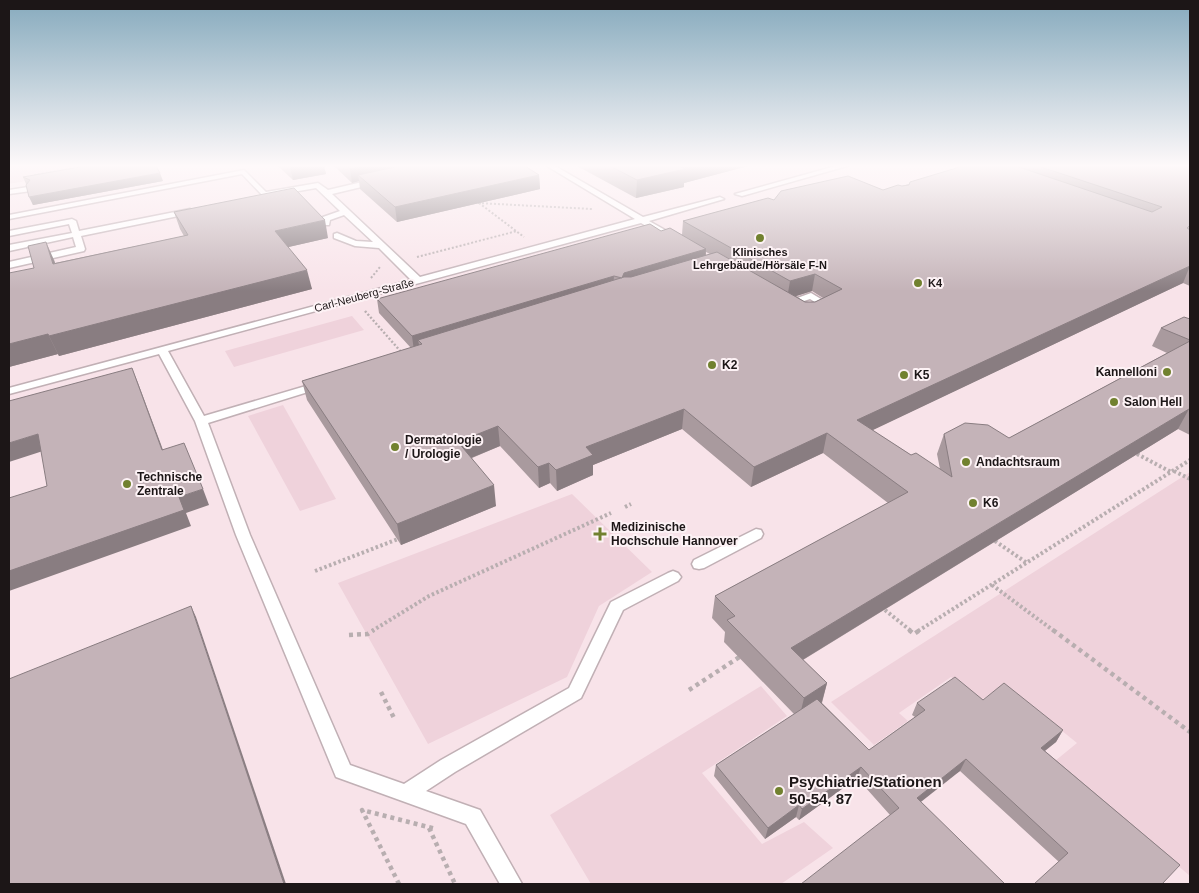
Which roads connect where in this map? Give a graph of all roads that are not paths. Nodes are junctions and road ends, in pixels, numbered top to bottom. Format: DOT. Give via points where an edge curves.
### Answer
graph roads {
  1 [pos="58,208"];
  2 [pos="342,208"];
  3 [pos="622,208"];
  4 [pos="690,208"];
  5 [pos="196,209"];
  6 [pos="346,211"];
  7 [pos="9,217"];
  8 [pos="643,220"];
  9 [pos="326,223"];
  10 [pos="9,232"];
  11 [pos="76,234"];
  12 [pos="337,236"];
  13 [pos="676,240"];
  14 [pos="383,246"];
  15 [pos="9,248"];
  16 [pos="9,265"];
  17 [pos="418,280"];
  18 [pos="800,312"];
  19 [pos="816,314"];
  20 [pos="163,350"];
  21 [pos="336,380"];
  22 [pos="9,391"];
  23 [pos="201,421"];
  24 [pos="756,534"];
  25 [pos="699,564"];
  26 [pos="673,578"];
  27 [pos="405,794"];
  28 [pos="511,884"];
  1 -- 7 [label="lane"];
  2 -- 6 [label="lane"];
  3 -- 8 [label="lane"];
  4 -- 8 [label="lane, Carl-Neuberg-Straße"];
  5 -- 11 [label="lane"];
  6 -- 9 [label="lane" via="326,218"];
  6 -- 14 [label="lane"];
  8 -- 13 [label="lane"];
  8 -- 17 [label="lane, Carl-Neuberg-Straße"];
  10 -- 11 [label="lane" via="72,221"];
  11 -- 15 [label="lane"];
  11 -- 16 [label="lane" via="81,250"];
  12 -- 14 [label="lane" via="355,243"];
  14 -- 17 [label="lane"];
  17 -- 20 [label="lane, Carl-Neuberg-Straße"];
  18 -- 19 [label="lane" via="782,302 810,296 832,308"];
  20 -- 22 [label="lane, Carl-Neuberg-Straße"];
  20 -- 23 [label="lane"];
  21 -- 23 [label="lane"];
  23 -- 27 [label="lane" via="243,535 343,771"];
  24 -- 25 [label="lane"];
  26 -- 27 [label="lane" via="617,606 575,693"];
  27 -- 28 [label="lane" via="473,817"];
}
